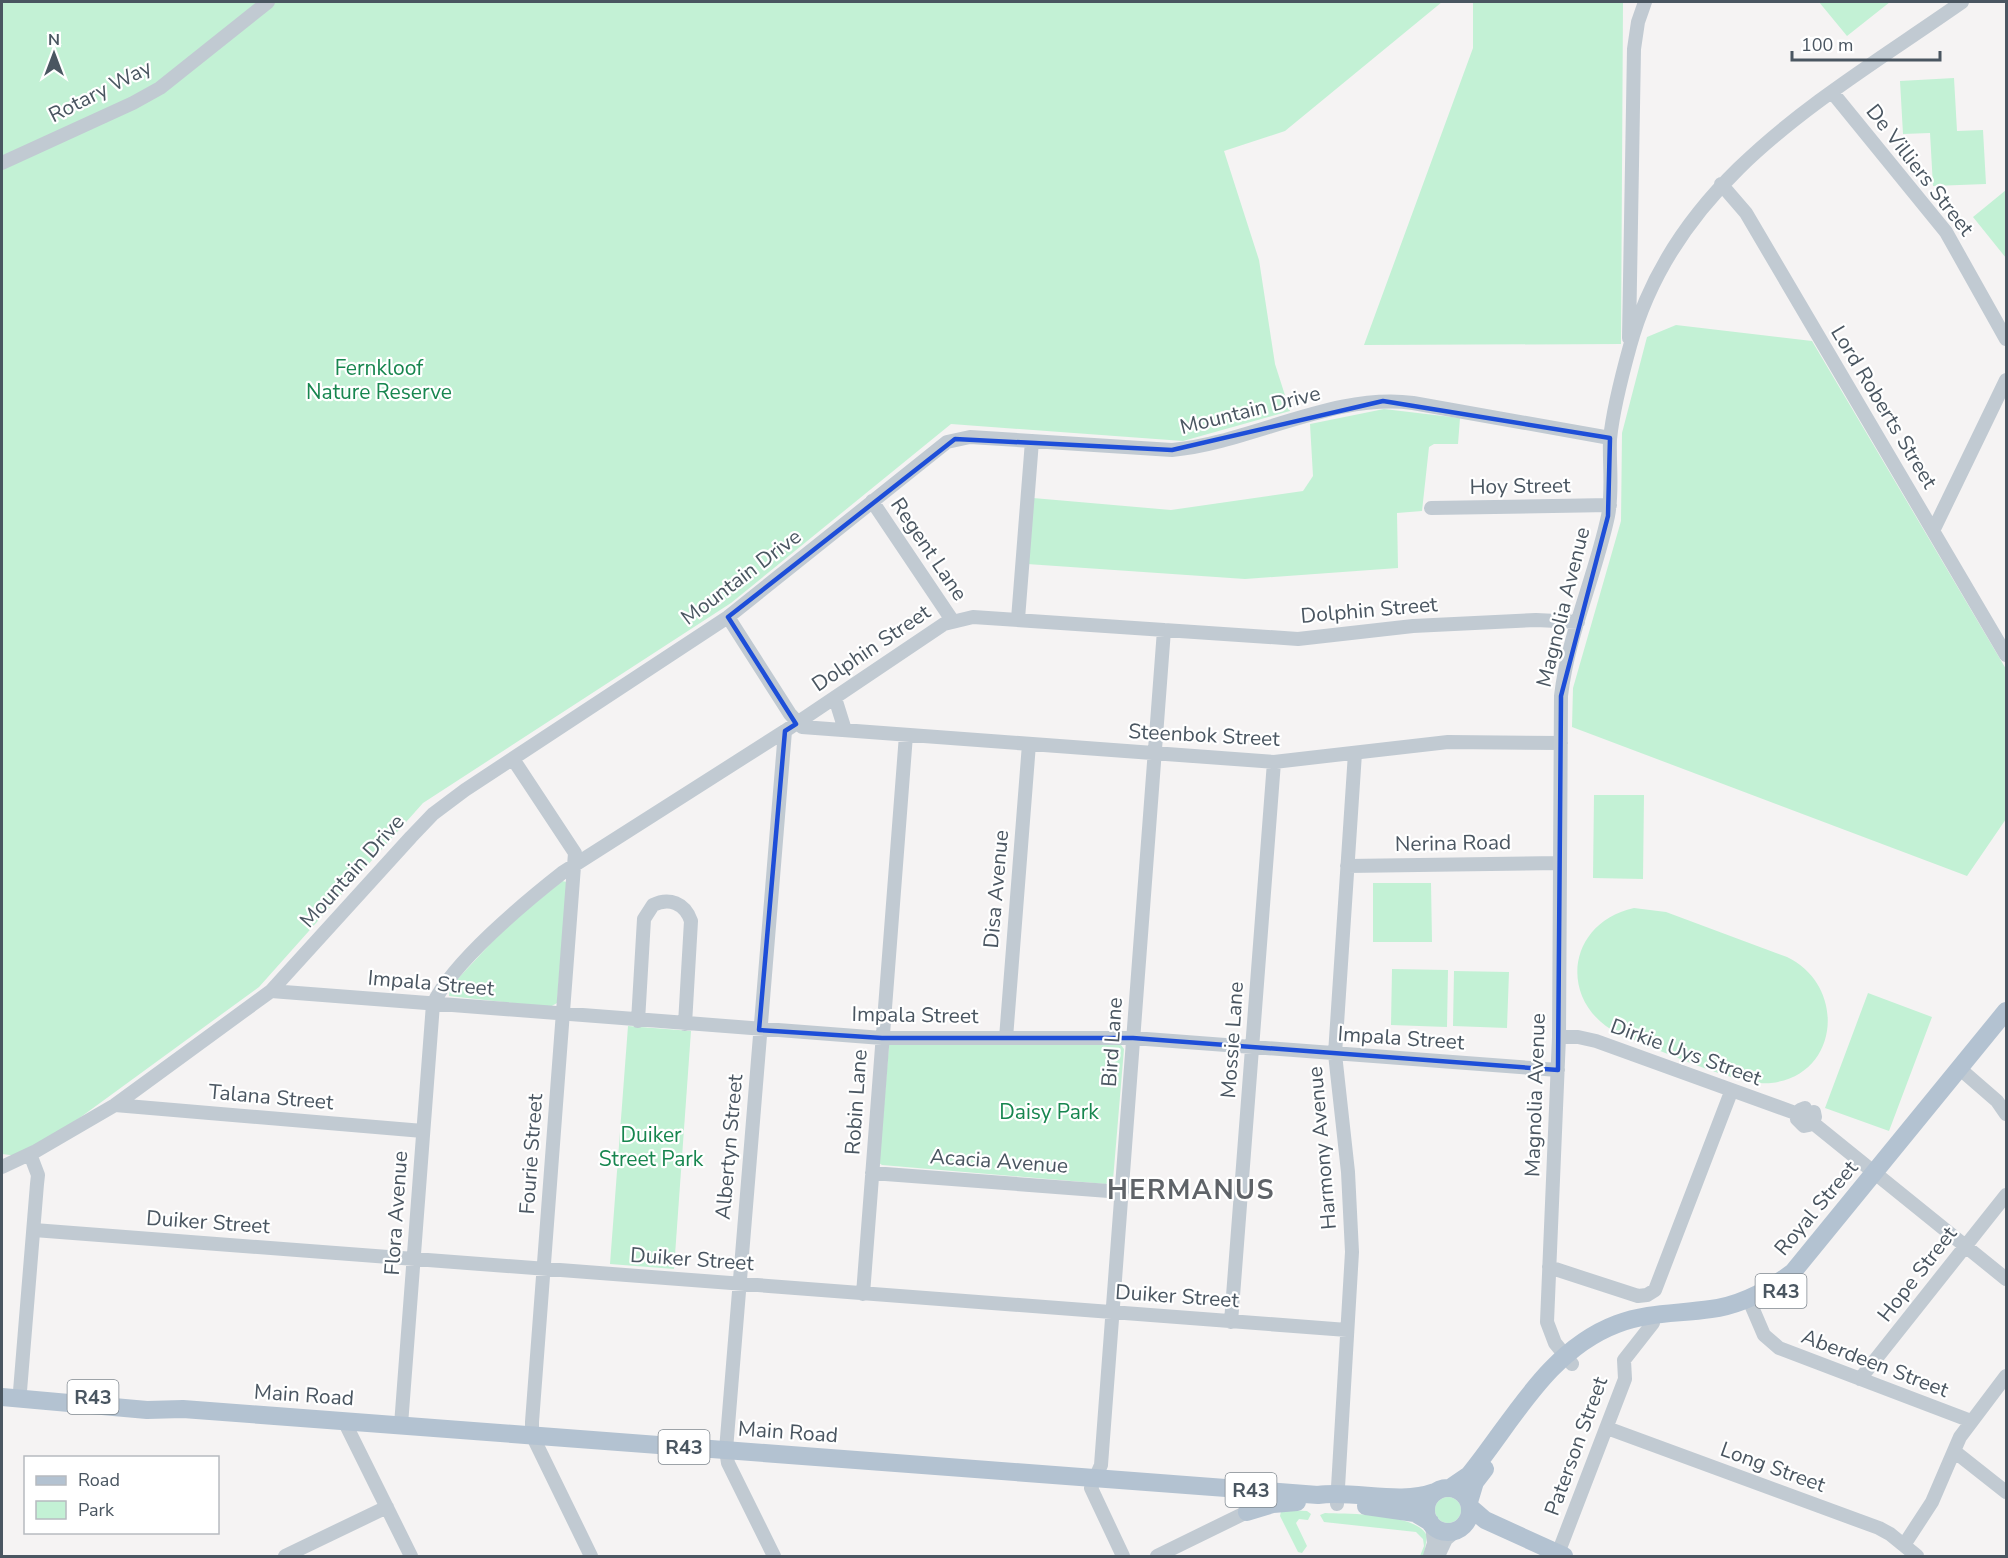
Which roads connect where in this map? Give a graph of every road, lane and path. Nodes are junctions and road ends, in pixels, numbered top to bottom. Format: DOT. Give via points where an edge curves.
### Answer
graph roads {
  1 [pos="268,2"];
  2 [pos="1645,2"];
  3 [pos="1962,2"];
  4 [pos="1832,92"];
  5 [pos="2,163"];
  6 [pos="1721,184"];
  7 [pos="1628,274"];
  8 [pos="1654,281"];
  9 [pos="2007,339"];
  10 [pos="1630,346"];
  11 [pos="2007,380"];
  12 [pos="1610,438"];
  13 [pos="1032,441"];
  14 [pos="872,501"];
  15 [pos="1610,505"];
  16 [pos="1431,508"];
  17 [pos="1933,531"];
  18 [pos="728,617"];
  19 [pos="1017,619"];
  20 [pos="952,621"];
  21 [pos="1578,622"];
  22 [pos="1164,630"];
  23 [pos="2007,655"];
  24 [pos="835,698"];
  25 [pos="798,722"];
  26 [pos="845,730"];
  27 [pos="784,731"];
  28 [pos="906,735"];
  29 [pos="1561,743"];
  30 [pos="1029,744"];
  31 [pos="1355,753"];
  32 [pos="1155,754"];
  33 [pos="513,759"];
  34 [pos="1274,762"];
  35 [pos="1560,863"];
  36 [pos="574,866"];
  37 [pos="1347,866"];
  38 [pos="271,991"];
  39 [pos="433,1004"];
  40 [pos="2007,1011"];
  41 [pos="563,1014"];
  42 [pos="638,1021"];
  43 [pos="685,1024"];
  44 [pos="2007,1024"];
  45 [pos="759,1030"];
  46 [pos="1559,1037"];
  47 [pos="882,1038"];
  48 [pos="1006,1038"];
  49 [pos="1133,1038"];
  50 [pos="1252,1048"];
  51 [pos="1335,1054"];
  52 [pos="1558,1070"];
  53 [pos="1963,1071"];
  54 [pos="1731,1092"];
  55 [pos="2002,1102"];
  56 [pos="115,1105"];
  57 [pos="2007,1114"];
  58 [pos="423,1131"];
  59 [pos="30,1154"];
  60 [pos="2,1167"];
  61 [pos="872,1173"];
  62 [pos="1879,1176"];
  63 [pos="1122,1192"];
  64 [pos="2007,1195"];
  65 [pos="34,1230"];
  66 [pos="1965,1247"];
  67 [pos="414,1259"];
  68 [pos="1549,1267"];
  69 [pos="543,1269"];
  70 [pos="2007,1279"];
  71 [pos="739,1284"];
  72 [pos="863,1294"];
  73 [pos="1752,1307"];
  74 [pos="1112,1312"];
  75 [pos="1231,1322"];
  76 [pos="1653,1323"];
  77 [pos="1347,1330"];
  78 [pos="1568,1359"];
  79 [pos="2007,1376"];
  80 [pos="1860,1380"];
  81 [pos="2,1389"];
  82 [pos="20,1391"];
  83 [pos="2,1397"];
  84 [pos="183,1409"];
  85 [pos="344,1421"];
  86 [pos="1971,1421"];
  87 [pos="401,1425"];
  88 [pos="1607,1428"];
  89 [pos="532,1435"];
  90 [pos="726,1450"];
  91 [pos="1954,1450"];
  92 [pos="1095,1478"];
  93 [pos="1252,1490"];
  94 [pos="1442,1490"];
  95 [pos="2007,1492"];
  96 [pos="1338,1498"];
  97 [pos="1469,1505"];
  98 [pos="387,1508"];
  99 [pos="1247,1512"];
  100 [pos="1431,1523"];
  101 [pos="1459,1528"];
  102 [pos="1904,1545"];
  103 [pos="1559,1556"];
  104 [pos="285,1557"];
  105 [pos="411,1557"];
  106 [pos="591,1557"];
  107 [pos="774,1557"];
  108 [pos="1123,1557"];
  109 [pos="1157,1557"];
  110 [pos="1430,1557"];
  111 [pos="1438,1557"];
  112 [pos="1536,1557"];
  113 [pos="1917,1557"];
  1 -- 5 [label="street, Rotary Way" via="153,92"];
  2 -- 7 [label="street" via="1634,40"];
  3 -- 4 [label="street, Magnolia Avenue"];
  4 -- 6 [label="street, Magnolia Avenue"];
  4 -- 9 [label="street, De Villiers Street" via="1946,232"];
  6 -- 8 [label="street, Magnolia Avenue" via="1688,224"];
  6 -- 17 [label="street, Lord Roberts Street" via="1746,213"];
  7 -- 8 [label="street"];
  7 -- 10 [label="street"];
  8 -- 10 [label="street, Magnolia Avenue"];
  10 -- 12 [label="street, Magnolia Avenue"];
  11 -- 17 [label="street"];
  12 -- 13 [label="street, Mountain Drive" via="1413,402 1383,401 1184,449"];
  12 -- 15 [label="street, Magnolia Avenue"];
  13 -- 14 [label="street, Mountain Drive" via="955,439 937,448"];
  13 -- 19 [label="street"];
  14 -- 18 [label="street, Mountain Drive"];
  14 -- 20 [label="street, Regent Lane"];
  15 -- 16 [label="street, Hoy Street"];
  15 -- 21 [label="street, Magnolia Avenue"];
  17 -- 23 [label="street, Lord Roberts Street"];
  18 -- 25 [label="street"];
  18 -- 33 [label="street, Mountain Drive"];
  19 -- 20 [label="street, Dolphin Street" via="974,616"];
  19 -- 22 [label="street, Dolphin Street"];
  20 -- 24 [label="street, Dolphin Street"];
  21 -- 22 [label="street, Dolphin Street" via="1536,620 1413,626 1298,639"];
  21 -- 29 [label="street, Magnolia Avenue" via="1563,675"];
  22 -- 32 [label="street, Bird Lane"];
  24 -- 25 [label="street, Dolphin Street"];
  24 -- 26 [label="street"];
  25 -- 26 [label="street, Steenbok Street" via="802,727"];
  25 -- 27 [label="street, Dolphin Street"];
  26 -- 28 [label="street, Steenbok Street"];
  27 -- 36 [label="street, Dolphin Street"];
  27 -- 45 [label="street, Albertyn Street"];
  28 -- 30 [label="street, Steenbok Street"];
  28 -- 47 [label="street, Robin Lane"];
  29 -- 31 [label="street, Steenbok Street" via="1448,742"];
  29 -- 35 [label="street, Magnolia Avenue"];
  30 -- 32 [label="street, Steenbok Street"];
  30 -- 48 [label="street, Disa Avenue"];
  31 -- 34 [label="street, Steenbok Street"];
  31 -- 37 [label="street, Harmony Avenue"];
  32 -- 34 [label="street, Steenbok Street"];
  32 -- 49 [label="street, Bird Lane"];
  33 -- 36 [label="street, Fourie Street" via="575,853"];
  33 -- 38 [label="street, Mountain Drive" via="433,814"];
  34 -- 50 [label="street, Mossie Lane"];
  35 -- 37 [label="street, Nerina Road"];
  35 -- 46 [label="street, Magnolia Avenue"];
  36 -- 39 [label="street, Dolphin Street" via="531,897 491,935 440,990"];
  36 -- 41 [label="street, Fourie Street"];
  37 -- 51 [label="street, Harmony Avenue"];
  38 -- 39 [label="street, Impala Street"];
  38 -- 56 [label="street, Mountain Drive"];
  39 -- 41 [label="street, Impala Street"];
  39 -- 58 [label="street, Flora Avenue"];
  40 -- 53 [label="main road, Royal Street / R43"];
  41 -- 42 [label="street, Impala Street"];
  41 -- 69 [label="street, Fourie Street"];
  42 -- 43 [label="street, Impala Street"];
  42 -- 43 [label="street" via="644,919 653,905 669,901 683,907 691,921"];
  43 -- 45 [label="street, Impala Street"];
  44 -- 53 [label="main road, Royal Street / R43"];
  45 -- 47 [label="street, Impala Street"];
  45 -- 71 [label="street, Albertyn Street"];
  46 -- 52 [label="street, Magnolia Avenue"];
  46 -- 54 [label="street, Dirkie Uys Street" via="1587,1038"];
  47 -- 48 [label="street, Impala Street"];
  47 -- 61 [label="street, Robin Lane"];
  48 -- 49 [label="street, Impala Street"];
  49 -- 50 [label="street, Impala Street"];
  49 -- 63 [label="street, Bird Lane"];
  50 -- 51 [label="street, Impala Street"];
  50 -- 75 [label="street, Mossie Lane"];
  51 -- 52 [label="street, Impala Street"];
  51 -- 77 [label="street, Harmony Avenue" via="1350,1189 1352,1252"];
  52 -- 68 [label="street, Magnolia Avenue"];
  53 -- 55 [label="street"];
  53 -- 62 [label="main road, Royal Street / R43"];
  54 -- 62 [label="street, Dirkie Uys Street" via="1798,1114 1800,1123 1813,1123"];
  54 -- 68 [label="street" via="1661,1281 1651,1293 1638,1296"];
  55 -- 57 [label="street"];
  56 -- 58 [label="street, Talana Street"];
  56 -- 59 [label="street, Mountain Drive"];
  58 -- 67 [label="street, Flora Avenue"];
  59 -- 60 [label="street, Mountain Drive"];
  59 -- 65 [label="street" via="38,1175"];
  61 -- 63 [label="street, Acacia Avenue"];
  61 -- 72 [label="street, Robin Lane"];
  62 -- 66 [label="street, Dirkie Uys Street"];
  62 -- 73 [label="main road, Royal Street / R43" via="1813,1266 1792,1284"];
  62 -- 78 [label="main road, Royal Street / R43" via="1803,1263 1772,1287 1725,1307 1654,1313 1627,1320 1600,1331"];
  63 -- 74 [label="street, Bird Lane"];
  64 -- 66 [label="street, Hope Street"];
  65 -- 67 [label="street, Duiker Street"];
  65 -- 82 [label="street"];
  66 -- 70 [label="street, Dirkie Uys Street"];
  66 -- 80 [label="street, Hope Street"];
  67 -- 69 [label="street, Duiker Street"];
  67 -- 87 [label="street, Flora Avenue"];
  68 -- 78 [label="street, Magnolia Avenue" via="1547,1326"];
  69 -- 71 [label="street, Duiker Street"];
  69 -- 89 [label="street, Fourie Street"];
  71 -- 72 [label="street, Duiker Street"];
  71 -- 90 [label="street, Albertyn Street"];
  72 -- 74 [label="street, Duiker Street"];
  73 -- 76 [label="main road, Royal Street / R43" via="1708,1318"];
  73 -- 80 [label="street, Aberdeen Street" via="1764,1335 1776,1347"];
  74 -- 75 [label="street, Duiker Street"];
  74 -- 92 [label="street, Bird Lane" via="1101,1465"];
  75 -- 77 [label="street, Duiker Street"];
  76 -- 78 [label="main road, Royal Street / R43"];
  76 -- 88 [label="street, Paterson Street" via="1623,1360 1625,1379"];
  77 -- 96 [label="street, Harmony Avenue"];
  78 -- 94 [label="main road, Royal Street / R43" via="1539,1383 1469,1475"];
  78 -- 97 [label="main road, Royal Street / R43" via="1480,1475"];
  79 -- 86 [label="street"];
  80 -- 86 [label="street, Aberdeen Street"];
  81 -- 82 [label="main road, Main Road / R43"];
  82 -- 84 [label="main road, Main Road / R43" via="148,1402"];
  83 -- 84 [label="main road, Main Road / R43" via="147,1410"];
  84 -- 85 [label="main road, Main Road / R43"];
  85 -- 87 [label="main road, Main Road / R43"];
  85 -- 98 [label="street"];
  86 -- 91 [label="street"];
  87 -- 89 [label="main road, Main Road / R43"];
  88 -- 102 [label="street, Long Street" via="1879,1528"];
  88 -- 103 [label="street, Paterson Street"];
  89 -- 90 [label="main road, Main Road / R43"];
  89 -- 106 [label="street, Fourie Street"];
  90 -- 92 [label="main road, Main Road / R43"];
  90 -- 107 [label="street, Albertyn Street" via="728,1463"];
  91 -- 95 [label="street"];
  91 -- 102 [label="street" via="1932,1502"];
  92 -- 93 [label="main road, Main Road / R43"];
  92 -- 108 [label="street, Bird Lane" via="1092,1493"];
  93 -- 96 [label="main road, Main Road / R43"];
  93 -- 99 [label="street" via="1254,1500"];
  94 -- 96 [label="main road, Main Road / R43" via="1412,1497"];
  94 -- 97 [label="main road" via="1463,1494"];
  94 -- 100 [label="main road" via="1426,1506"];
  96 -- 99 [label="main road" via="1282,1502"];
  96 -- 100 [label="main road, Main Road / R43" via="1423,1516"];
  97 -- 101 [label="main road, R43" via="1468,1518"];
  97 -- 103 [label="main road" via="1485,1520"];
  98 -- 104 [label="street"];
  98 -- 105 [label="street"];
  99 -- 109 [label="street"];
  100 -- 101 [label="main road, Main Road / R43" via="1447,1532"];
  100 -- 110 [label="street" via="1434,1543"];
  101 -- 111 [label="street" via="1446,1539"];
  101 -- 112 [label="main road, Main Road" via="1479,1531"];
  102 -- 113 [label="street, Long Street"];
}
